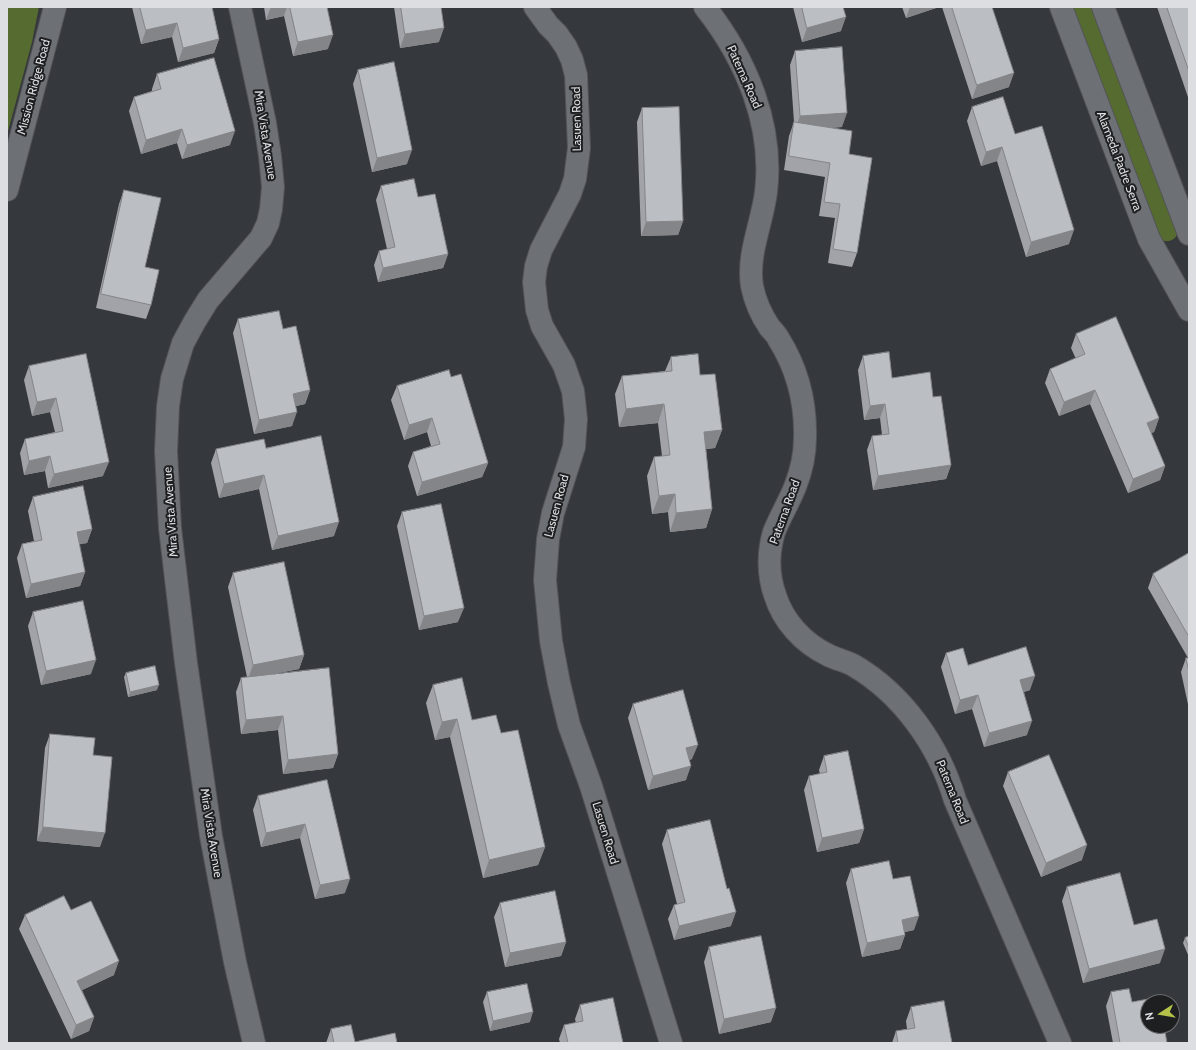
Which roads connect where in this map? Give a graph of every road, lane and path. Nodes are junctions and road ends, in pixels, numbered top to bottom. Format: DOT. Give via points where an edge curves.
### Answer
graph roads {
  1 [pos="55,7"];
  2 [pos="240,7"];
  3 [pos="535,7"];
  4 [pos="705,7"];
  5 [pos="1061,7"];
  6 [pos="1103,7"];
  7 [pos="7,190"];
  8 [pos="1189,234"];
  9 [pos="1189,310"];
  10 [pos="254,1043"];
  11 [pos="671,1043"];
  12 [pos="1060,1043"];
  1 -- 7 [label="street, Mission Ridge Road"];
  2 -- 10 [label="street, Mira Vista Avenue" via="265,123 273,187 271,209 261,238 208,300 183,342 172,379 166,452 170,528 211,836 235,962"];
  3 -- 11 [label="street, Lasuen Road" via="557,34 572,60 576,75 579,148 575,179 570,194 541,250 534,282 537,310 542,326 564,365 573,391 576,419 574,447 553,513 548,539 545,580 551,641 569,725"];
  4 -- 12 [label="street, Paterna Road" via="736,54 756,98 764,128 766,191 761,222 752,252 752,283 760,312 778,338 794,370 805,416 802,463 795,486 774,532 771,548 771,580 775,595 790,624 801,636 826,654 852,665 878,683 921,729 938,756"];
  5 -- 9 [label="street, Alameda Padre Serra" via="1149,239"];
  6 -- 8 [label="street"];
}
